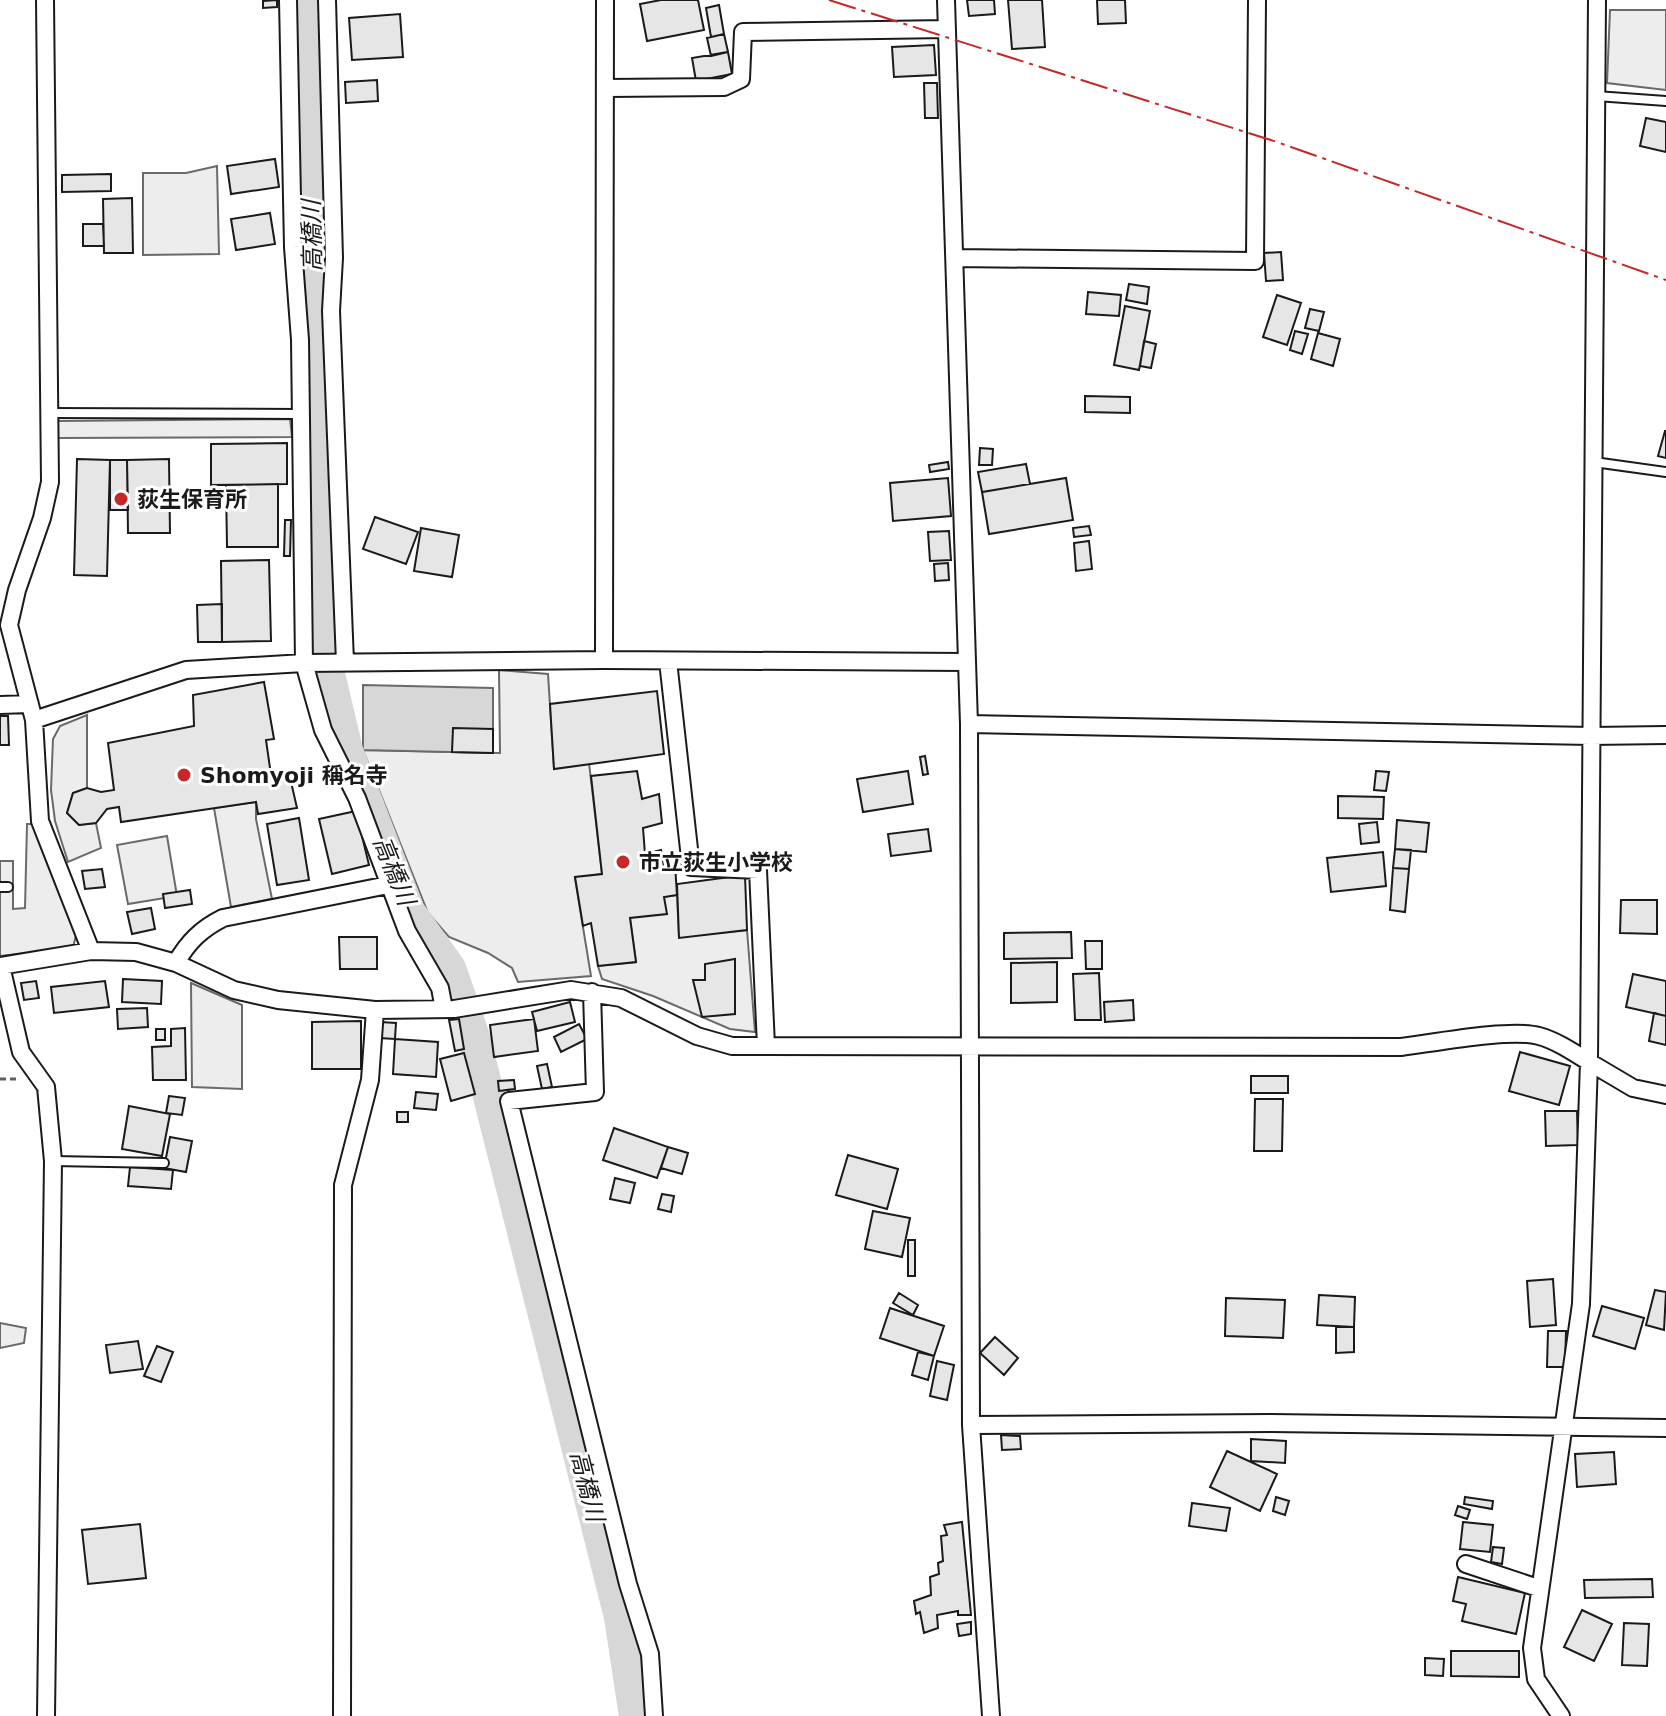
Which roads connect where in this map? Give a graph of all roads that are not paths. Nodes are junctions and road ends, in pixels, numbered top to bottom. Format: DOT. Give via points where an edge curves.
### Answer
graph roads {
  1 [pos="45,0"];
  2 [pos="288,0"];
  3 [pos="327,0"];
  4 [pos="605,0"];
  5 [pos="946,0"];
  6 [pos="1257,0"];
  7 [pos="1597,0"];
  8 [pos="947,29"];
  9 [pos="606,88"];
  10 [pos="1596,96"];
  11 [pos="1666,101"];
  12 [pos="955,258"];
  13 [pos="49,413"];
  14 [pos="301,414"];
  15 [pos="1593,462"];
  16 [pos="1666,472"];
  17 [pos="4,625"];
  18 [pos="604,660"];
  19 [pos="668,661"];
  20 [pos="345,662"];
  21 [pos="967,662"];
  22 [pos="304,663"];
  23 [pos="0,705"];
  24 [pos="32,712"];
  25 [pos="969,724"];
  26 [pos="1666,735"];
  27 [pos="1591,736"];
  28 [pos="388,885"];
  29 [pos="91,951"];
  30 [pos="176,963"];
  31 [pos="0,966"];
  32 [pos="592,992"];
  33 [pos="444,1009"];
  34 [pos="375,1010"];
  35 [pos="970,1045"];
  36 [pos="766,1046"];
  37 [pos="1589,1062"];
  38 [pos="1666,1095"];
  39 [pos="53,1161"];
  40 [pos="164,1163"];
  41 [pos="971,1425"];
  42 [pos="1565,1426"];
  43 [pos="1666,1428"];
  44 [pos="1466,1564"];
  45 [pos="1538,1588"];
  46 [pos="46,1716"];
  47 [pos="342,1716"];
  48 [pos="654,1716"];
  49 [pos="991,1716"];
  50 [pos="1561,1716"];
  1 -- 13 [label="street"];
  2 -- 14 [label="street"];
  3 -- 20 [label="street" via="331,311"];
  4 -- 9 [label="street"];
  5 -- 8 [label="street"];
  6 -- 12 [label="street" via="1255,261"];
  7 -- 10 [label="street"];
  8 -- 9 [label="street" via="743,32 741,79 724,87"];
  8 -- 12 [label="street"];
  9 -- 18 [label="street"];
  10 -- 11 [label="lane"];
  10 -- 15 [label="street"];
  12 -- 21 [label="street"];
  13 -- 14 [label="lane"];
  13 -- 17 [label="street" via="50,482"];
  14 -- 22 [label="street"];
  15 -- 16 [label="lane"];
  15 -- 27 [label="street"];
  17 -- 24 [label="street"];
  18 -- 19 [label="street"];
  18 -- 20 [label="street"];
  19 -- 21 [label="street"];
  19 -- 36 [label="street" via="691,867 758,870"];
  20 -- 22 [label="street"];
  21 -- 25 [label="street"];
  22 -- 24 [label="street" via="186,670"];
  22 -- 28 [label="street" via="323,730 357,798"];
  23 -- 24 [label="street"];
  24 -- 29 [label="street" via="40,821"];
  25 -- 27 [label="street"];
  25 -- 35 [label="street"];
  26 -- 27 [label="street"];
  27 -- 37 [label="street"];
  28 -- 30 [label="street" via="223,918 204,927"];
  28 -- 33 [label="street" via="440,988"];
  29 -- 30 [label="street" via="136,952"];
  29 -- 31 [label="street"];
  30 -- 34 [label="street" via="234,990 263,997"];
  31 -- 39 [label="street" via="21,1052 46,1087"];
  32 -- 33 [label="street" via="556,991"];
  32 -- 36 [label="street" via="621,998 697,1036 732,1046"];
  32 -- 48 [label="street" via="595,1092 509,1101 628,1584 650,1654"];
  33 -- 34 [label="street"];
  34 -- 47 [label="street" via="370,1080 343,1185"];
  35 -- 36 [label="street"];
  35 -- 37 [label="street" via="1401,1047 1536,1035"];
  35 -- 41 [label="street"];
  37 -- 38 [label="street" via="1633,1088"];
  37 -- 42 [label="street" via="1581,1304"];
  39 -- 40 [label="lane"];
  39 -- 46 [label="street"];
  41 -- 42 [label="street"];
  41 -- 49 [label="street"];
  42 -- 43 [label="street"];
  42 -- 45 [label="street"];
  44 -- 45 [label="street"];
  45 -- 50 [label="street" via="1532,1648 1536,1679"];
}
